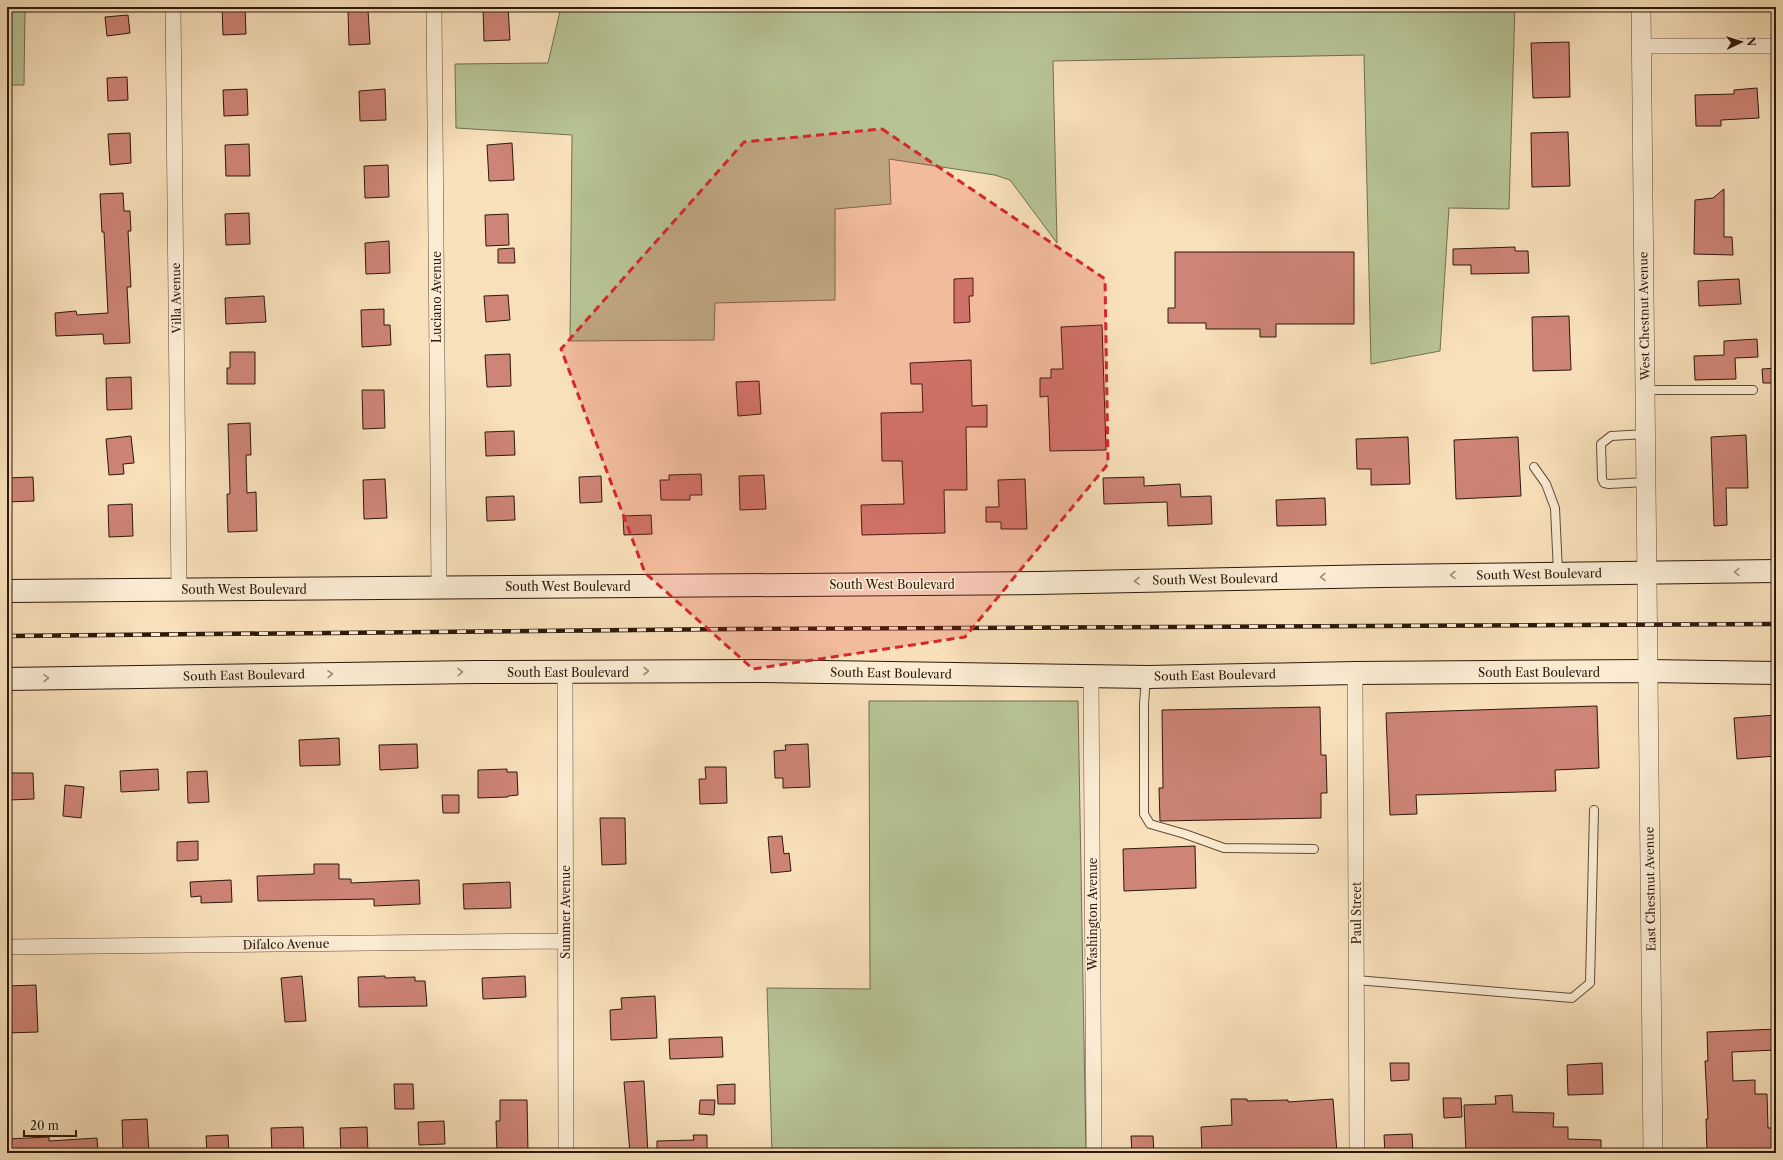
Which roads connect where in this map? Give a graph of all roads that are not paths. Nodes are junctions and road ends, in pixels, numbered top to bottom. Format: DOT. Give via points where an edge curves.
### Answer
graph roads {
  1 [pos="173,7"];
  2 [pos="434,7"];
  3 [pos="1641,7"];
  4 [pos="1641,46"];
  5 [pos="1776,46"];
  6 [pos="1645,390"];
  7 [pos="1753,390"];
  8 [pos="1646,434"];
  9 [pos="1534,467"];
  10 [pos="1646,482"];
  11 [pos="1776,571"];
  12 [pos="1647,573"];
  13 [pos="1558,574"];
  14 [pos="439,587"];
  15 [pos="179,589"];
  16 [pos="7,591"];
  17 [pos="1648,625"];
  18 [pos="1648,671"];
  19 [pos="565,672"];
  20 [pos="1355,673"];
  21 [pos="1776,673"];
  22 [pos="1091,676"];
  23 [pos="1146,676"];
  24 [pos="7,679"];
  25 [pos="1594,810"];
  26 [pos="1314,848"];
  27 [pos="565,941"];
  28 [pos="7,947"];
  29 [pos="1356,980"];
  30 [pos="566,1153"];
  31 [pos="1094,1153"];
  32 [pos="1357,1153"];
  33 [pos="1653,1153"];
  1 -- 15 [label="street, Villa Avenue"];
  2 -- 14 [label="street, Luciano Avenue"];
  3 -- 4 [label="street, West Chestnut Avenue"];
  4 -- 5 [label="street"];
  4 -- 6 [label="street, West Chestnut Avenue"];
  6 -- 7 [label="lane"];
  6 -- 8 [label="street, West Chestnut Avenue"];
  8 -- 10 [label="street, West Chestnut Avenue"];
  8 -- 10 [label="lane" via="1611,436 1601,444 1604,483"];
  9 -- 13 [label="lane" via="1546,484 1555,508"];
  10 -- 12 [label="street, West Chestnut Avenue"];
  11 -- 12 [label="main road, South West Boulevard, one-way"];
  12 -- 13 [label="main road, South West Boulevard"];
  12 -- 17 [label="street, West Chestnut Avenue"];
  13 -- 14 [label="main road, South West Boulevard, one-way" via="1037,583"];
  14 -- 15 [label="main road, South West Boulevard"];
  15 -- 16 [label="main road, South West Boulevard"];
  17 -- 18 [label="street, East Chestnut Avenue"];
  18 -- 20 [label="main road, South East Boulevard"];
  18 -- 21 [label="main road, South East Boulevard"];
  18 -- 33 [label="street, East Chestnut Avenue"];
  19 -- 22 [label="main road, South East Boulevard, one-way" via="759,671"];
  24 -- 19 [label="main road, South East Boulevard, one-way"];
  19 -- 27 [label="street, Summer Avenue"];
  20 -- 23 [label="main road, South East Boulevard"];
  20 -- 29 [label="street, Paul Street"];
  22 -- 23 [label="main road, South East Boulevard"];
  22 -- 31 [label="street, Washington Avenue"];
  23 -- 26 [label="lane" via="1144,814 1150,824 1224,848"];
  25 -- 29 [label="lane" via="1590,983 1572,998"];
  27 -- 28 [label="street, Difalco Avenue"];
  27 -- 30 [label="street, Summer Avenue"];
  29 -- 32 [label="street, Paul Street"];
}
